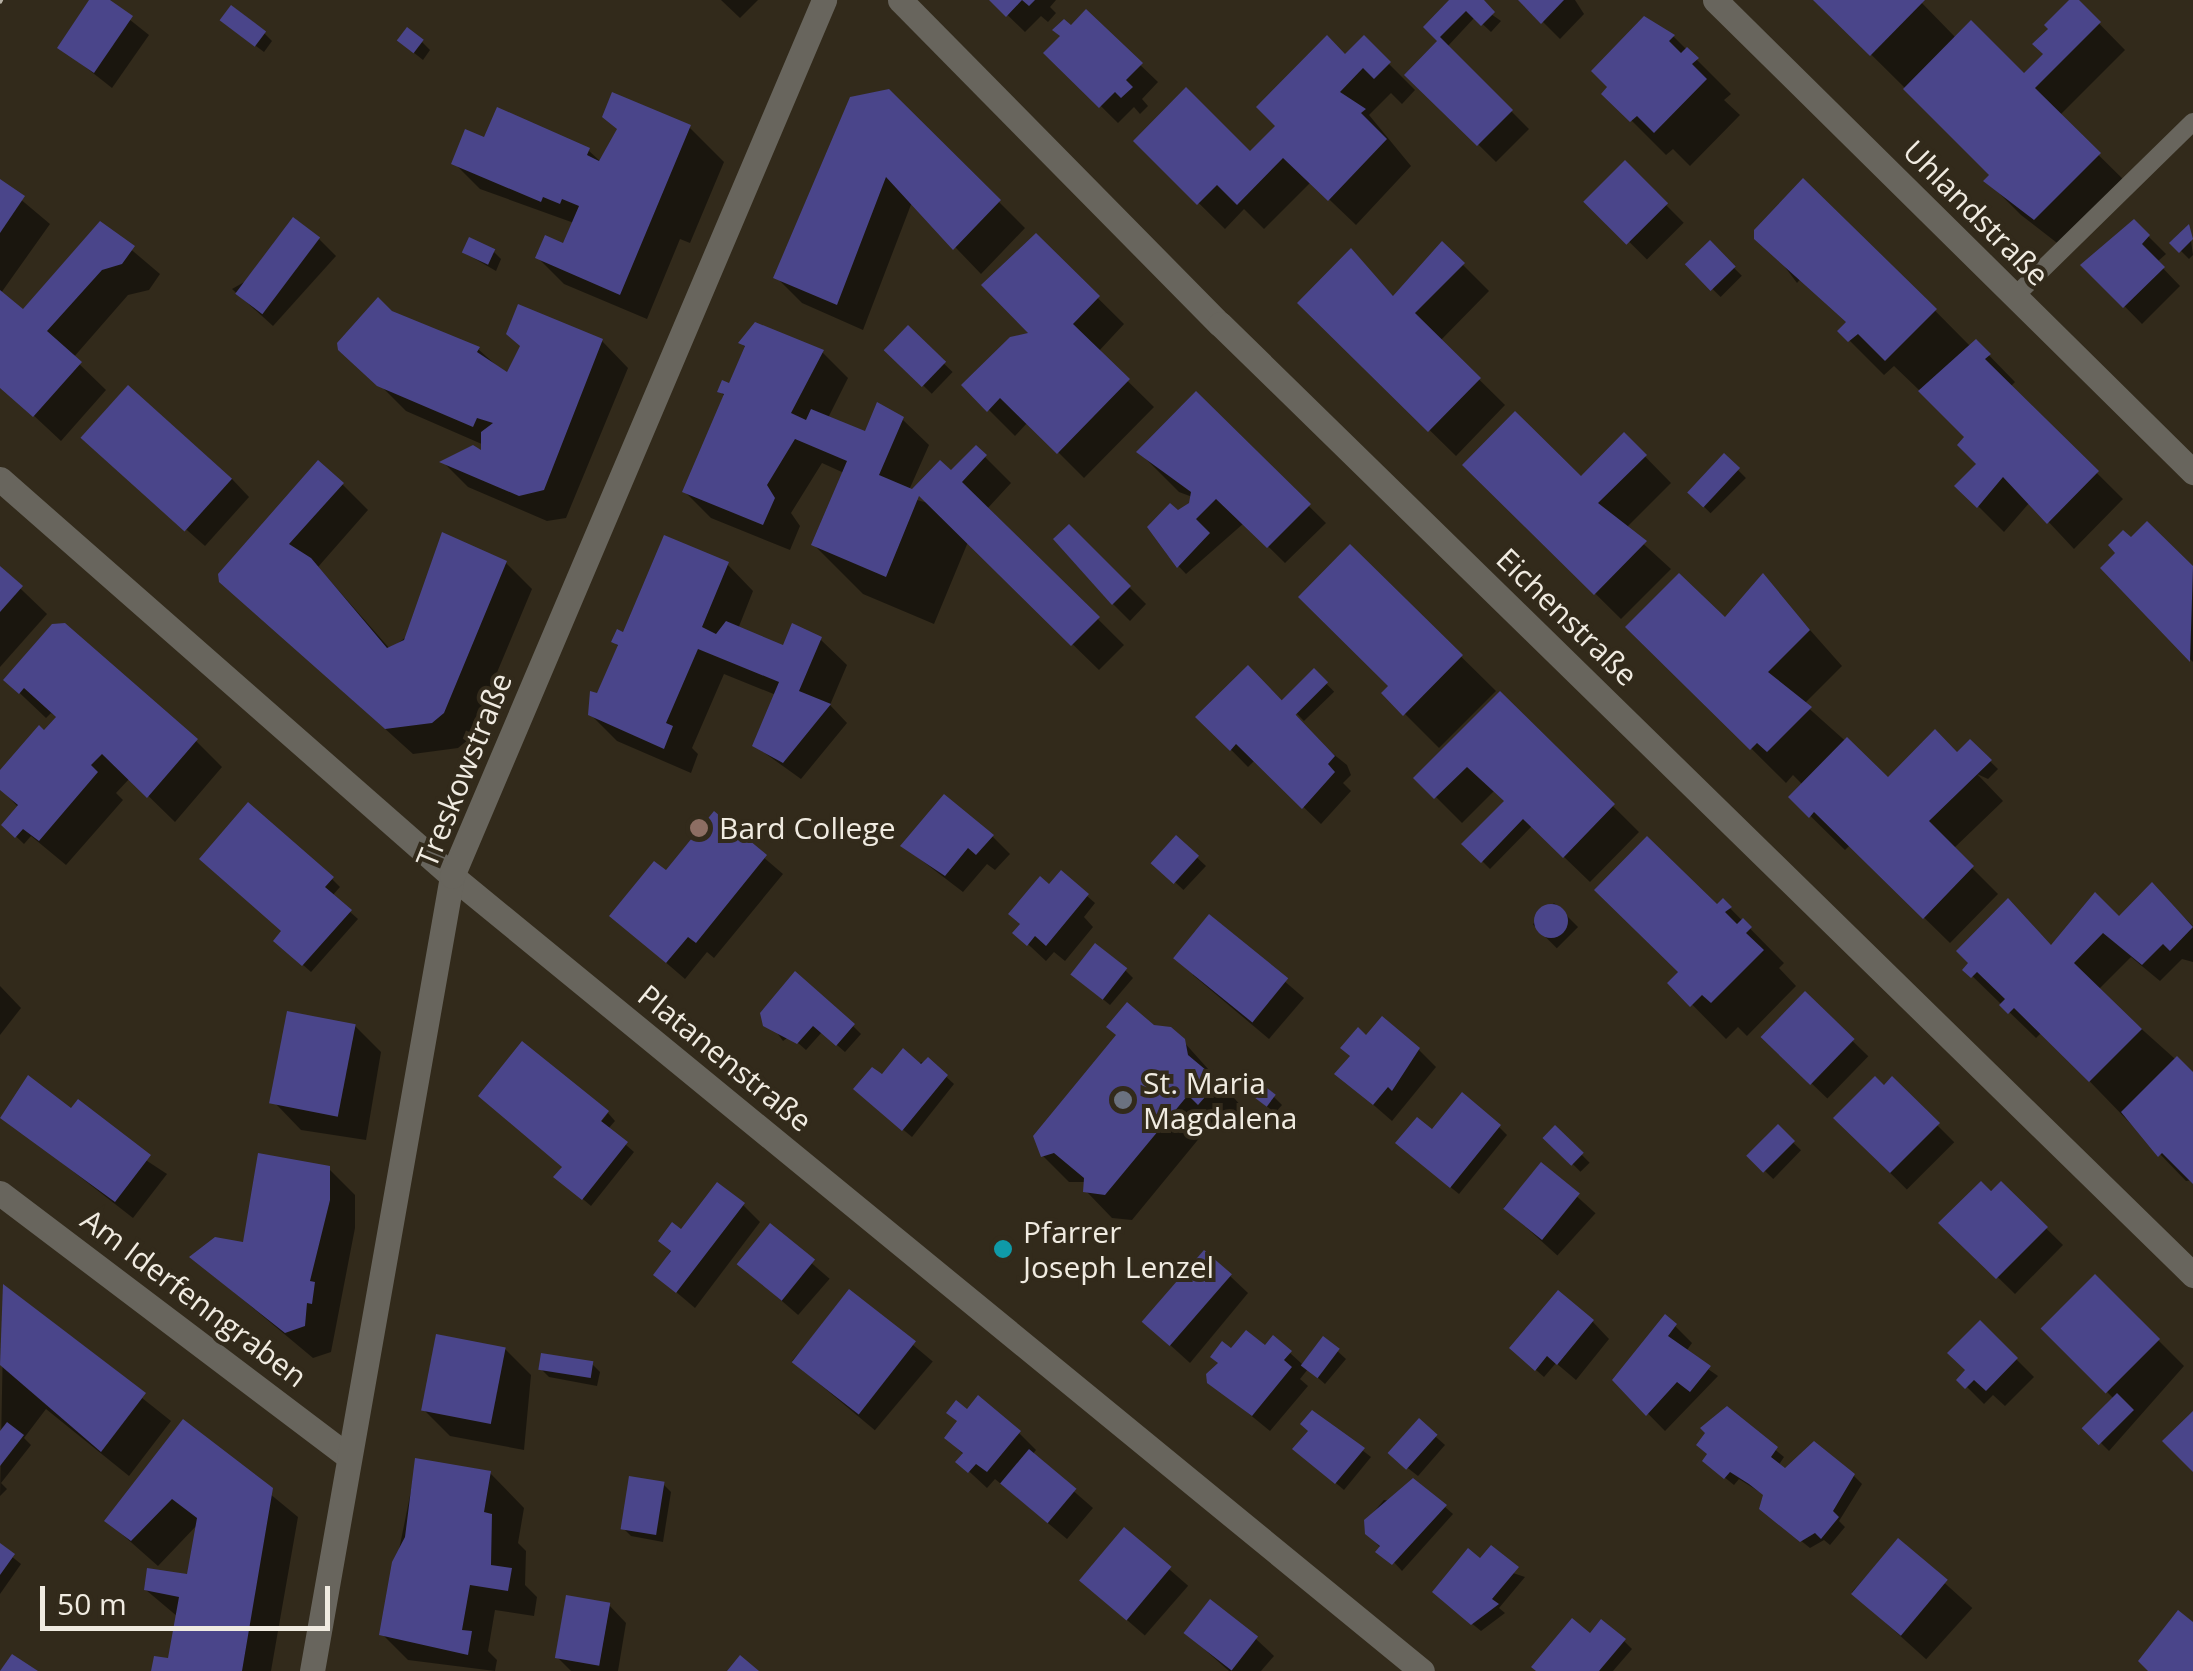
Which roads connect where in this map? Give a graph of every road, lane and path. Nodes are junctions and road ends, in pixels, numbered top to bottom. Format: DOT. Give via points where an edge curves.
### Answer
graph roads {
  1 [pos="824,0"];
  2 [pos="900,0"];
  3 [pos="1714,0"];
  4 [pos="2193,122"];
  5 [pos="2014,297"];
  6 [pos="2193,472"];
  7 [pos="0,479"];
  8 [pos="452,876"];
  9 [pos="0,1193"];
  10 [pos="2193,1274"];
  11 [pos="348,1456"];
  12 [pos="312,1671"];
  13 [pos="1422,1671"];
  1 -- 8 [label="street, Treskowstraße"];
  2 -- 10 [label="street, Eichenstraße" via="1234,338"];
  3 -- 5 [label="street, Uhlandstraße"];
  4 -- 5 [label="lane"];
  5 -- 6 [label="street, Uhlandstraße"];
  7 -- 8 [label="street, Platanenstraße"];
  8 -- 11 [label="street, Treskowstraße"];
  8 -- 13 [label="street, Platanenstraße"];
  9 -- 11 [label="street, Am Iderfenngraben"];
  11 -- 12 [label="street, Treskowstraße"];
}
